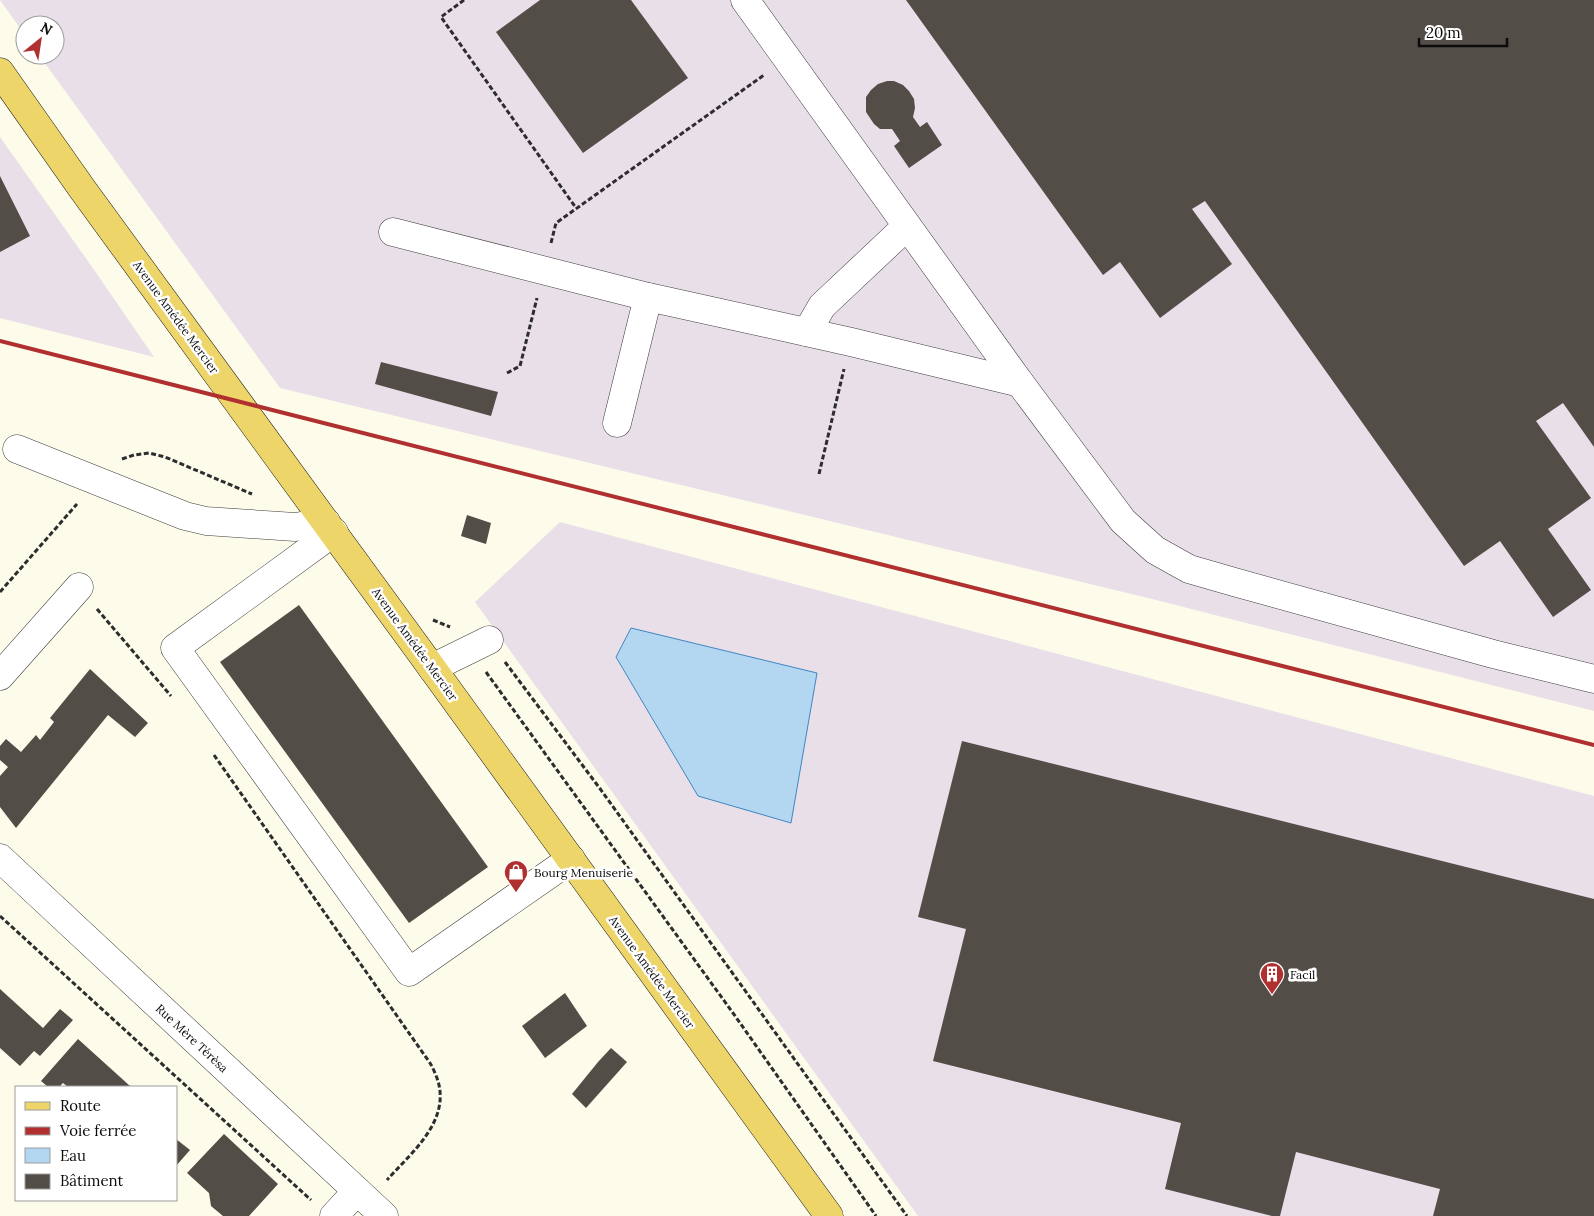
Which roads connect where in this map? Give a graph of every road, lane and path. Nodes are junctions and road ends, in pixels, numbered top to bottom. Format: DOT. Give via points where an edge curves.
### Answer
graph roads {
  1 [pos="464,0"];
  2 [pos="745,0"];
  3 [pos="787,59"];
  4 [pos="0,72"];
  5 [pos="576,208"];
  6 [pos="568,214"];
  7 [pos="907,226"];
  8 [pos="393,232"];
  9 [pos="648,297"];
  10 [pos="807,332"];
  11 [pos="851,342"];
  12 [pos="1020,383"];
  13 [pos="616,423"];
  14 [pos="17,449"];
  15 [pos="819,474"];
  16 [pos="330,527"];
  17 [pos="78,587"];
  18 [pos="480,645"];
  19 [pos="432,668"];
  20 [pos="0,676"];
  21 [pos="1594,679"];
  22 [pos="177,702"];
  23 [pos="210,750"];
  24 [pos="0,858"];
  25 [pos="571,859"];
  26 [pos="0,916"];
  27 [pos="369,1203"];
  28 [pos="324,1209"];
  29 [pos="829,1216"];
  30 [pos="876,1216"];
  31 [pos="907,1216"];
  1 -- 5 [label="path" via="441,17"];
  2 -- 3 [label="street"];
  3 -- 5 [label="path"];
  3 -- 7 [label="street"];
  4 -- 16 [label="main road, Avenue Amédée Mercier"];
  5 -- 6 [label="path"];
  7 -- 10 [label="street" via="822,306"];
  7 -- 12 [label="street"];
  8 -- 9 [label="street"];
  9 -- 10 [label="street"];
  9 -- 13 [label="street"];
  10 -- 11 [label="street"];
  11 -- 12 [label="street"];
  11 -- 15 [label="path"];
  12 -- 21 [label="street" via="1123,521 1155,550 1189,569"];
  14 -- 16 [label="street" via="206,521"];
  16 -- 19 [label="main road, Avenue Amédée Mercier"];
  16 -- 25 [label="street" via="176,648 409,972"];
  17 -- 20 [label="street"];
  17 -- 22 [label="path"];
  18 -- 19 [label="street"];
  18 -- 30 [label="path"];
  18 -- 31 [label="path" via="607,798"];
  19 -- 25 [label="main road, Avenue Amédée Mercier"];
  23 -- 27 [label="path" via="430,1063 438,1082 440,1109 428,1136"];
  24 -- 27 [label="street, Rue Mère Térèsa"];
  25 -- 29 [label="main road, Avenue Amédée Mercier"];
  26 -- 28 [label="path"];
  27 -- 28 [label="street"];
}
